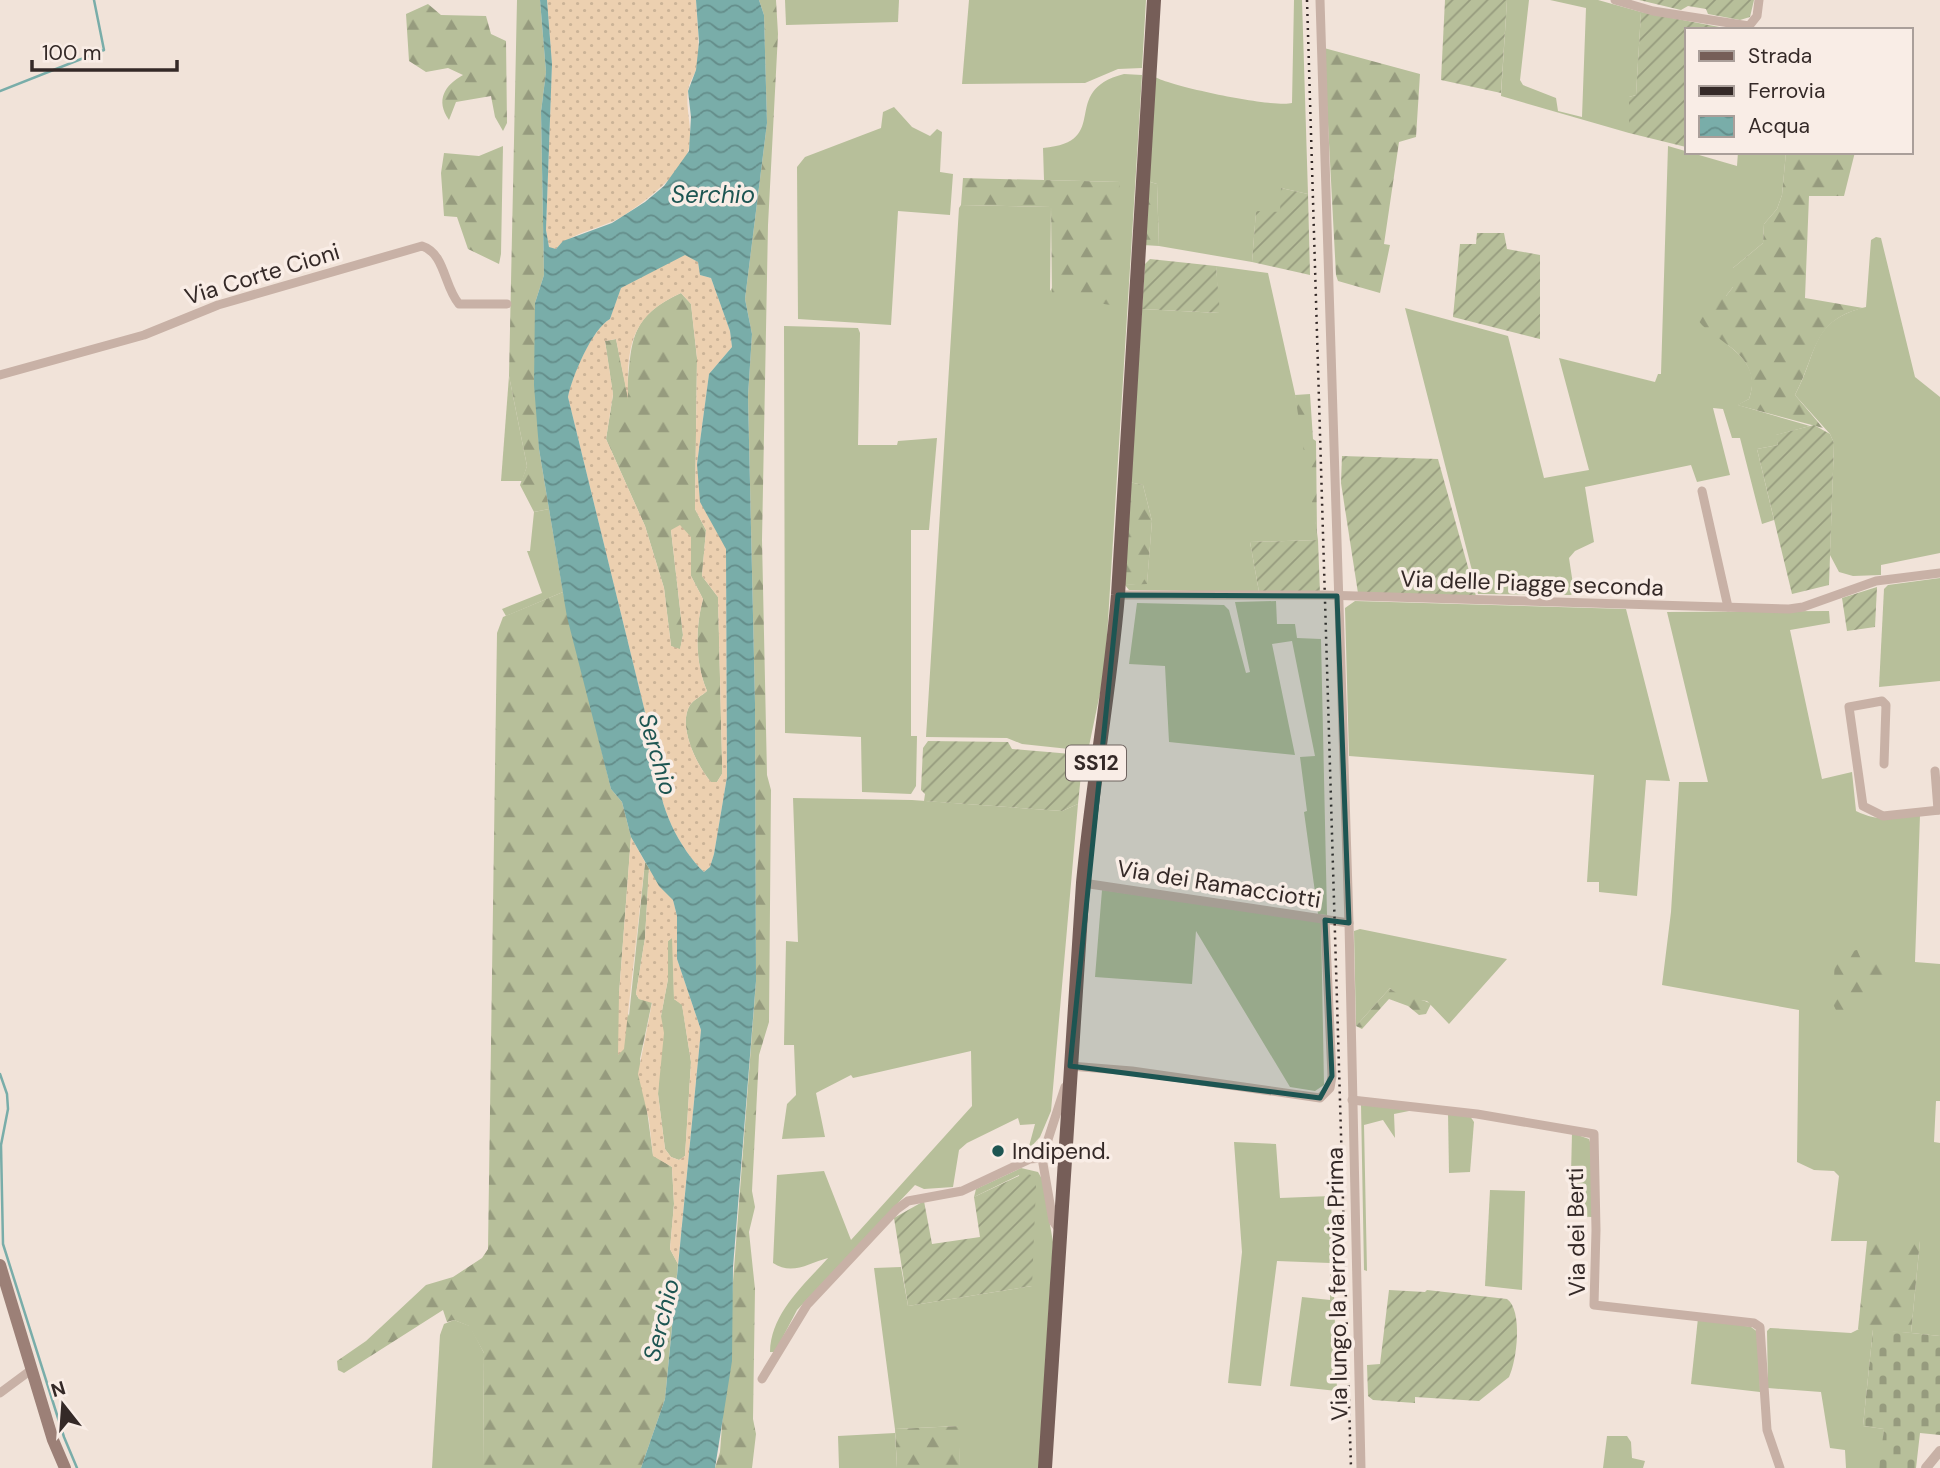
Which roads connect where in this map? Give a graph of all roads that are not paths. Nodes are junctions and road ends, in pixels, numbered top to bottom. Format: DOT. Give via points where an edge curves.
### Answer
graph roads {
  1 [pos="1154,0"];
  2 [pos="1320,0"];
  3 [pos="1615,0"];
  4 [pos="1759,0"];
  5 [pos="507,304"];
  6 [pos="0,375"];
  7 [pos="1702,491"];
  8 [pos="1940,573"];
  9 [pos="1118,595"];
  10 [pos="1337,596"];
  11 [pos="1728,607"];
  12 [pos="1884,764"];
  13 [pos="1936,771"];
  14 [pos="1939,810"];
  15 [pos="1083,883"];
  16 [pos="1325,920"];
  17 [pos="1349,923"];
  18 [pos="1070,1071"];
  19 [pos="1352,1100"];
  20 [pos="1041,1158"];
  21 [pos="1061,1232"];
  22 [pos="0,1265"];
  23 [pos="32,1370"];
  24 [pos="762,1379"];
  25 [pos="0,1393"];
  26 [pos="1940,1451"];
  27 [pos="65,1468"];
  28 [pos="1045,1468"];
  29 [pos="1362,1468"];
  30 [pos="1780,1468"];
  31 [pos="1926,1468"];
  1 -- 9 [label="main road, SS12"];
  2 -- 10 [label="street, Via lungo la ferrovia Prima"];
  3 -- 4 [label="street" via="1653,11 1749,26 1757,16"];
  5 -- 6 [label="street, Via Corte Cioni" via="459,304 437,256 422,246 218,305 144,335"];
  7 -- 11 [label="street"];
  8 -- 11 [label="street, Via delle Piagge seconda" via="1876,581 1803,607"];
  9 -- 10 [label="street, Via delle Piagge seconda"];
  9 -- 15 [label="main road, SS12"];
  10 -- 11 [label="street, Via delle Piagge seconda"];
  10 -- 17 [label="street, Via lungo la ferrovia Prima"];
  12 -- 14 [label="street" via="1886,705 1882,701 1849,707 1863,806 1879,816"];
  13 -- 14 [label="street"];
  15 -- 16 [label="street, Via dei Ramacciotti"];
  15 -- 18 [label="main road, SS12"];
  16 -- 17 [label="street, Via dei Ramacciotti"];
  16 -- 18 [label="street" via="1332,1076 1330,1087 1320,1098 1132,1071"];
  17 -- 19 [label="street, Via lungo la ferrovia Prima"];
  18 -- 20 [label="street"];
  18 -- 21 [label="main road, SS12"];
  19 -- 29 [label="street, Via lungo la ferrovia Prima"];
  19 -- 30 [label="street, Via dei Berti" via="1594,1134 1594,1305 1760,1327 1767,1430"];
  20 -- 21 [label="street" via="1053,1221"];
  20 -- 24 [label="street" via="962,1191 908,1201 897,1209 807,1305"];
  21 -- 28 [label="main road, SS12"];
  22 -- 23 [label="main road"];
  23 -- 25 [label="street"];
  23 -- 27 [label="main road"];
  26 -- 31 [label="street"];
}
